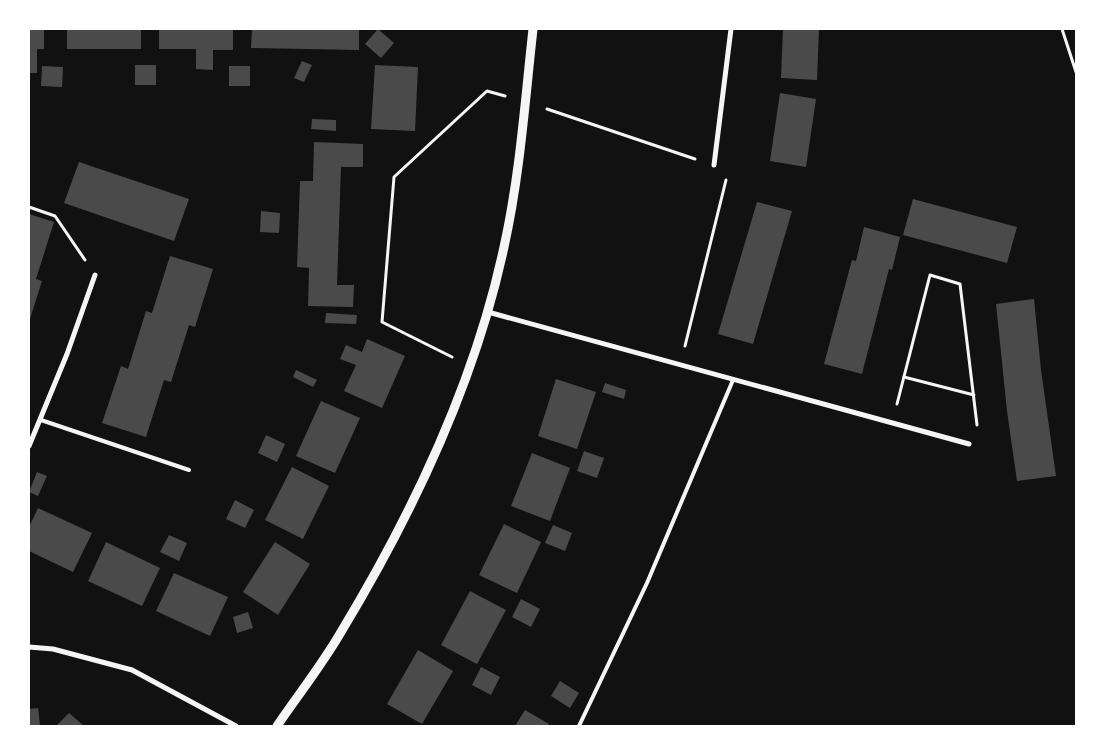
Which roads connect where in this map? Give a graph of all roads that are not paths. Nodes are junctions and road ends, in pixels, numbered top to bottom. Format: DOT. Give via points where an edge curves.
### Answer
graph roads {
  1 [pos="532,29"];
  2 [pos="731,29"];
  3 [pos="714,165"];
  4 [pos="95,275"];
  5 [pos="488,312"];
  6 [pos="733,380"];
  7 [pos="41,420"];
  8 [pos="30,440"];
  9 [pos="969,444"];
  10 [pos="29,446"];
  11 [pos="189,470"];
  12 [pos="29,647"];
  13 [pos="236,726"];
  14 [pos="277,726"];
  15 [pos="579,726"];
  1 -- 5 [label="street" via="504,246"];
  2 -- 3 [label="street"];
  4 -- 7 [label="street"];
  5 -- 6 [label="street"];
  5 -- 14 [label="street" via="446,430 399,529 341,633"];
  6 -- 9 [label="street"];
  6 -- 15 [label="lane" via="647,582"];
  7 -- 8 [label="street"];
  7 -- 11 [label="lane"];
  8 -- 10 [label="street"];
  12 -- 13 [label="street" via="53,649 132,670"];
}
